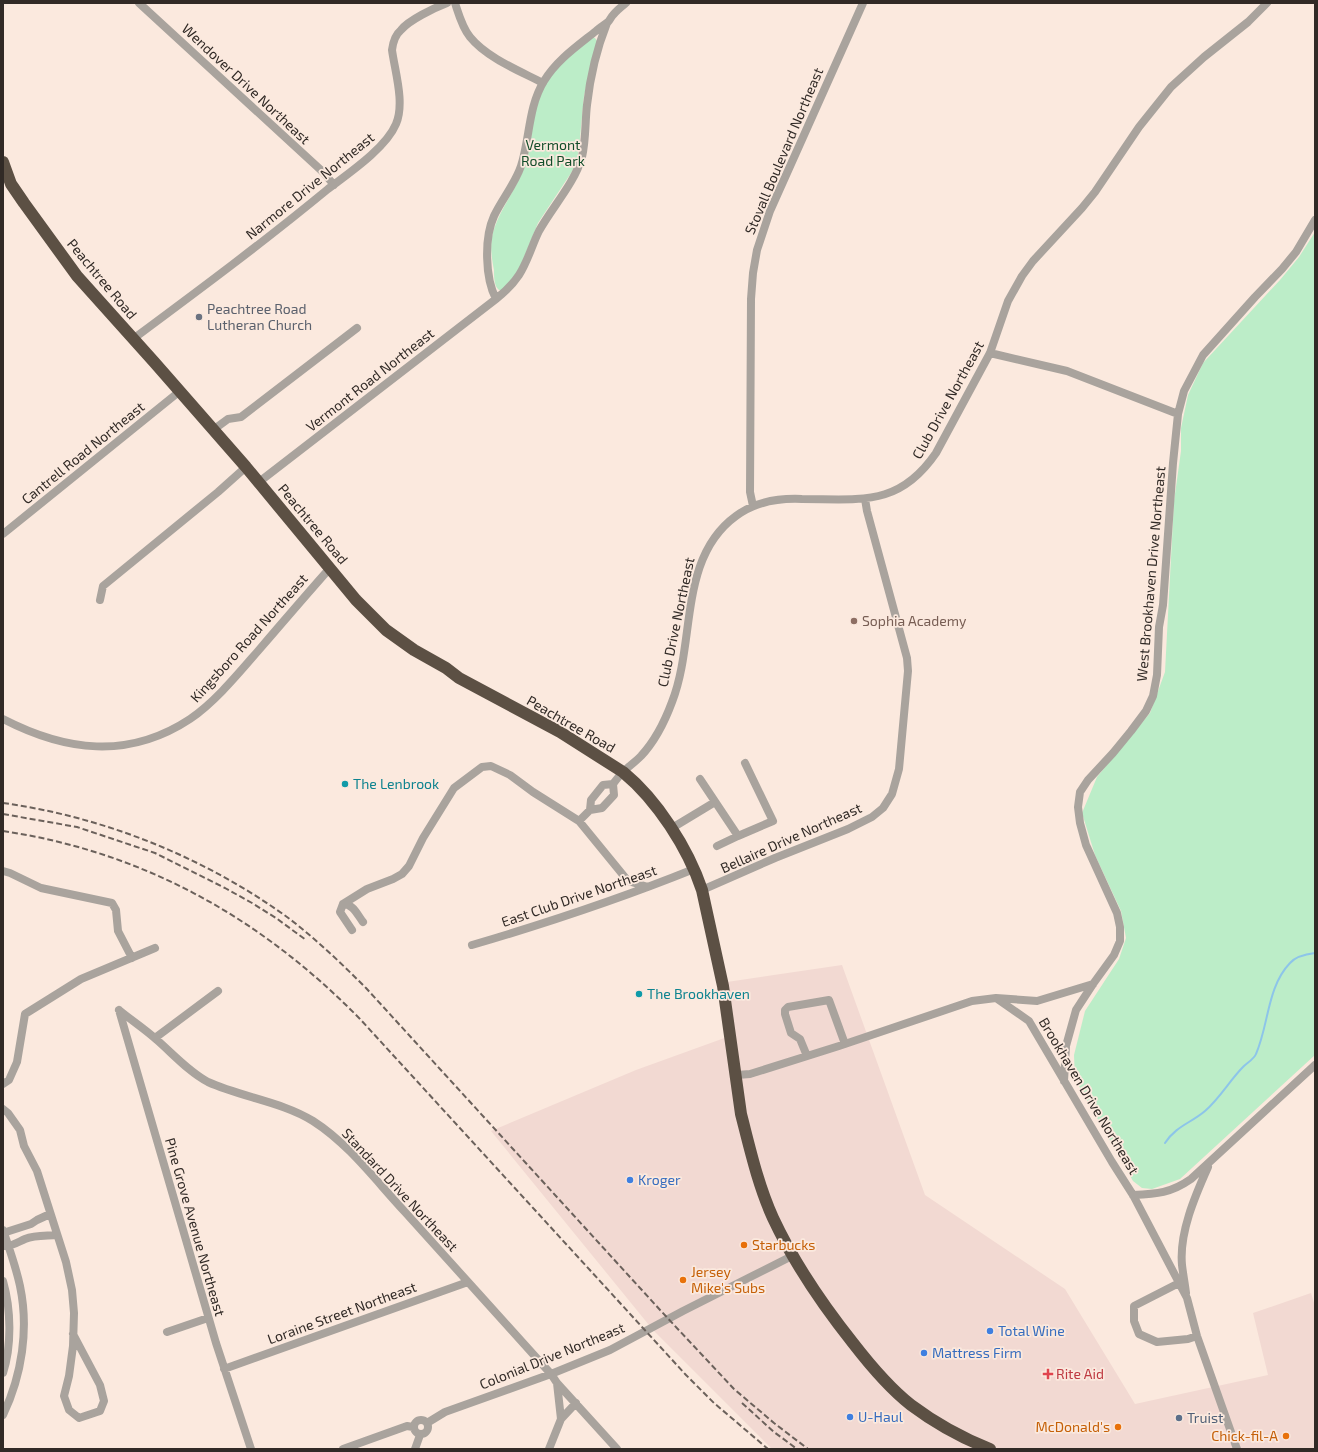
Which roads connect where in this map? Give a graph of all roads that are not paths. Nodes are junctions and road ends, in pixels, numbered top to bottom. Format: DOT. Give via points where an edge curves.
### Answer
graph roads {
  1 [pos="139,3"];
  2 [pos="447,3"];
  3 [pos="455,3"];
  4 [pos="626,3"];
  5 [pos="863,3"];
  6 [pos="1267,3"];
  7 [pos="607,23"];
  8 [pos="543,83"];
  9 [pos="3,162"];
  10 [pos="334,185"];
  11 [pos="1315,220"];
  12 [pos="496,299"];
  13 [pos="357,328"];
  14 [pos="133,339"];
  15 [pos="990,353"];
  16 [pos="180,391"];
  17 [pos="1178,414"];
  18 [pos="213,430"];
  19 [pos="246,467"];
  20 [pos="259,482"];
  21 [pos="865,499"];
  22 [pos="753,506"];
  23 [pos="3,534"];
  24 [pos="330,568"];
  25 [pos="100,600"];
  26 [pos="3,718"];
  27 [pos="745,763"];
  28 [pos="623,772"];
  29 [pos="700,779"];
  30 [pos="613,784"];
  31 [pos="715,802"];
  32 [pos="590,810"];
  33 [pos="580,820"];
  34 [pos="672,828"];
  35 [pos="738,836"];
  36 [pos="717,846"];
  37 [pos="694,869"];
  38 [pos="3,871"];
  39 [pos="648,886"];
  40 [pos="702,890"];
  41 [pos="343,904"];
  42 [pos="472,945"];
  43 [pos="155,948"];
  44 [pos="132,958"];
  45 [pos="1093,984"];
  46 [pos="218,990"];
  47 [pos="996,998"];
  48 [pos="119,1010"];
  49 [pos="155,1038"];
  50 [pos="846,1044"];
  51 [pos="807,1056"];
  52 [pos="1315,1065"];
  53 [pos="737,1075"];
  54 [pos="1064,1081"];
  55 [pos="3,1084"];
  56 [pos="3,1109"];
  57 [pos="1209,1164"];
  58 [pos="1133,1195"];
  59 [pos="50,1214"];
  60 [pos="3,1232"];
  61 [pos="57,1235"];
  62 [pos="5,1246"];
  63 [pos="792,1256"];
  64 [pos="3,1281"];
  65 [pos="468,1282"];
  66 [pos="1179,1283"];
  67 [pos="1187,1298"];
  68 [pos="208,1318"];
  69 [pos="168,1332"];
  70 [pos="73,1334"];
  71 [pos="1197,1336"];
  72 [pos="224,1369"];
  73 [pos="3,1373"];
  74 [pos="551,1374"];
  75 [pos="557,1383"];
  76 [pos="576,1403"];
  77 [pos="3,1415"];
  78 [pos="561,1420"];
  79 [pos="427,1423"];
  80 [pos="413,1427"];
  81 [pos="420,1435"];
  82 [pos="969,1444"];
  83 [pos="251,1449"];
  84 [pos="343,1449"];
  85 [pos="415,1449"];
  86 [pos="549,1449"];
  87 [pos="617,1449"];
  88 [pos="990,1449"];
  89 [pos="1237,1449"];
  1 -- 10 [label="street, Wendover Drive Northeast"];
  2 -- 10 [label="street, Narmore Drive Northeast" via="407,24 397,34 392,50 400,101 396,123 384,142"];
  3 -- 8 [label="street" via="464,27 477,44"];
  4 -- 7 [label="street, Vermont Road Northeast"];
  5 -- 22 [label="street, Stovall Boulevard Northeast" via="771,209 757,250 751,299 750,492"];
  6 -- 15 [label="street, Club Drive Northeast" via="1248,22 1189,70 1154,107 1082,208 1022,276 1008,301"];
  7 -- 8 [label="street, Vermont Road Northeast" via="563,57"];
  7 -- 12 [label="street, Vermont Road Northeast" via="590,82 584,145 578,166 539,231 519,275"];
  8 -- 12 [label="street, Vermont Road Northeast" via="532,109 521,167 494,216 489,231 489,274"];
  9 -- 14 [label="highway, Peachtree Road" via="11,184 26,207 77,276"];
  10 -- 14 [label="street, Narmore Drive Northeast" via="276,232"];
  11 -- 17 [label="street, West Brookhaven Drive Northeast" via="1296,252 1282,269 1203,354 1184,391"];
  12 -- 20 [label="street, Vermont Road Northeast"];
  13 -- 18 [label="street" via="241,417 228,419"];
  14 -- 16 [label="highway, Peachtree Road"];
  15 -- 17 [label="street" via="1068,371"];
  15 -- 21 [label="street, Club Drive Northeast" via="926,467 914,480 899,489 883,496"];
  16 -- 18 [label="highway, Peachtree Road"];
  16 -- 23 [label="street, Cantrell Road Northeast"];
  17 -- 45 [label="street, West Brookhaven Drive Northeast" via="1157,675 1153,696 1142,716 1080,792 1078,807 1086,846 1117,913 1120,927 1120,941 1114,955"];
  18 -- 19 [label="highway, Peachtree Road"];
  19 -- 20 [label="highway, Peachtree Road"];
  19 -- 25 [label="street" via="103,586"];
  20 -- 24 [label="highway, Peachtree Road"];
  21 -- 22 [label="street, Club Drive Northeast" via="785,499"];
  21 -- 40 [label="street, Bellaire Drive Northeast" via="907,658 899,769 892,794 872,817"];
  22 -- 28 [label="street, Club Drive Northeast" via="724,525 705,552 696,580 681,671 673,701 653,740 640,757"];
  24 -- 26 [label="street, Kingsboro Road Northeast" via="208,705 173,729 136,743 92,747 48,739"];
  24 -- 28 [label="highway, Peachtree Road" via="377,623 405,644 459,678 560,732"];
  27 -- 35 [label="street" via="773,821"];
  28 -- 30 [label="street, Club Drive Northeast"];
  28 -- 34 [label="highway, Peachtree Road"];
  29 -- 31 [label="street"];
  30 -- 32 [label="street" via="603,785 591,800"];
  30 -- 32 [label="street" via="614,795 602,808"];
  31 -- 34 [label="street"];
  31 -- 35 [label="street"];
  32 -- 33 [label="street"];
  33 -- 39 [label="street" via="628,880"];
  33 -- 41 [label="street" via="510,775 491,766 482,767 454,788 402,874 367,889"];
  34 -- 37 [label="highway, Peachtree Road"];
  35 -- 36 [label="street"];
  37 -- 39 [label="street, East Club Drive Northeast"];
  37 -- 40 [label="highway, Peachtree Road"];
  38 -- 44 [label="street" via="41,888 112,903 116,910 118,931"];
  39 -- 42 [label="street, East Club Drive Northeast"];
  40 -- 53 [label="highway, Peachtree Road" via="724,986"];
  41 -- 41 [label="street" via="340,912 350,926 360,918 349,904"];
  43 -- 44 [label="street"];
  44 -- 55 [label="street" via="81,979 25,1014 17,1062 9,1080"];
  45 -- 47 [label="street" via="1037,1001"];
  45 -- 54 [label="street, West Brookhaven Drive Northeast" via="1076,1010 1066,1046"];
  46 -- 49 [label="street"];
  47 -- 50 [label="street" via="972,1001"];
  47 -- 54 [label="street, Brookhaven Drive Northeast" via="1029,1021"];
  48 -- 49 [label="street, Standard Drive Northeast"];
  48 -- 68 [label="street, Pine Grove Avenue Northeast"];
  49 -- 65 [label="street, Standard Drive Northeast" via="190,1070 207,1081 281,1106 312,1120 334,1137"];
  50 -- 51 [label="street"];
  50 -- 51 [label="street" via="829,1000 788,1007 785,1014 791,1033 800,1039"];
  51 -- 53 [label="street" via="750,1074"];
  52 -- 57 [label="street"];
  53 -- 63 [label="highway, Peachtree Road" via="741,1114 758,1176 773,1217"];
  54 -- 58 [label="street, Brookhaven Drive Northeast"];
  56 -- 59 [label="street" via="20,1130 24,1146 37,1171"];
  57 -- 58 [label="street" via="1192,1179 1173,1190"];
  57 -- 67 [label="street" via="1198,1189 1184,1236 1182,1264"];
  58 -- 66 [label="street, Brookhaven Drive Northeast"];
  59 -- 60 [label="street" via="31,1224"];
  59 -- 61 [label="street"];
  60 -- 62 [label="street"];
  61 -- 62 [label="street" via="26,1239"];
  61 -- 70 [label="street" via="72,1290"];
  62 -- 77 [label="street" via="20,1285 24,1332 19,1373"];
  63 -- 74 [label="street, Colonial Drive Northeast" via="610,1350"];
  63 -- 82 [label="highway, Peachtree Road" via="821,1302 874,1369 911,1405"];
  64 -- 73 [label="street" via="9,1331"];
  65 -- 72 [label="street, Loraine Street Northeast"];
  65 -- 74 [label="street, Standard Drive Northeast"];
  66 -- 67 [label="street, Brookhaven Drive Northeast"];
  66 -- 71 [label="street" via="1134,1306 1134,1322 1139,1334 1157,1342"];
  67 -- 71 [label="street, Brookhaven Drive Northeast"];
  68 -- 69 [label="street"];
  68 -- 72 [label="street, Pine Grove Avenue Northeast"];
  70 -- 70 [label="street" via="69,1376 64,1396 69,1410 79,1418 100,1412 104,1401 100,1385"];
  71 -- 89 [label="street, Brookhaven Drive Northeast"];
  72 -- 83 [label="street, Pine Grove Avenue Northeast"];
  74 -- 75 [label="street, Standard Drive Northeast"];
  74 -- 79 [label="street, Colonial Drive Northeast" via="445,1412"];
  75 -- 76 [label="street, Standard Drive Northeast"];
  75 -- 78 [label="street"];
  76 -- 78 [label="street"];
  76 -- 87 [label="street, Standard Drive Northeast"];
  78 -- 86 [label="street"];
  79 -- 80 [label="street" via="420,1420 415,1422"];
  79 -- 81 [label="street" via="427,1432"];
  80 -- 81 [label="street"];
  80 -- 84 [label="street" via="407,1426"];
  81 -- 85 [label="street"];
  82 -- 88 [label="highway, Peachtree Road"];
}
